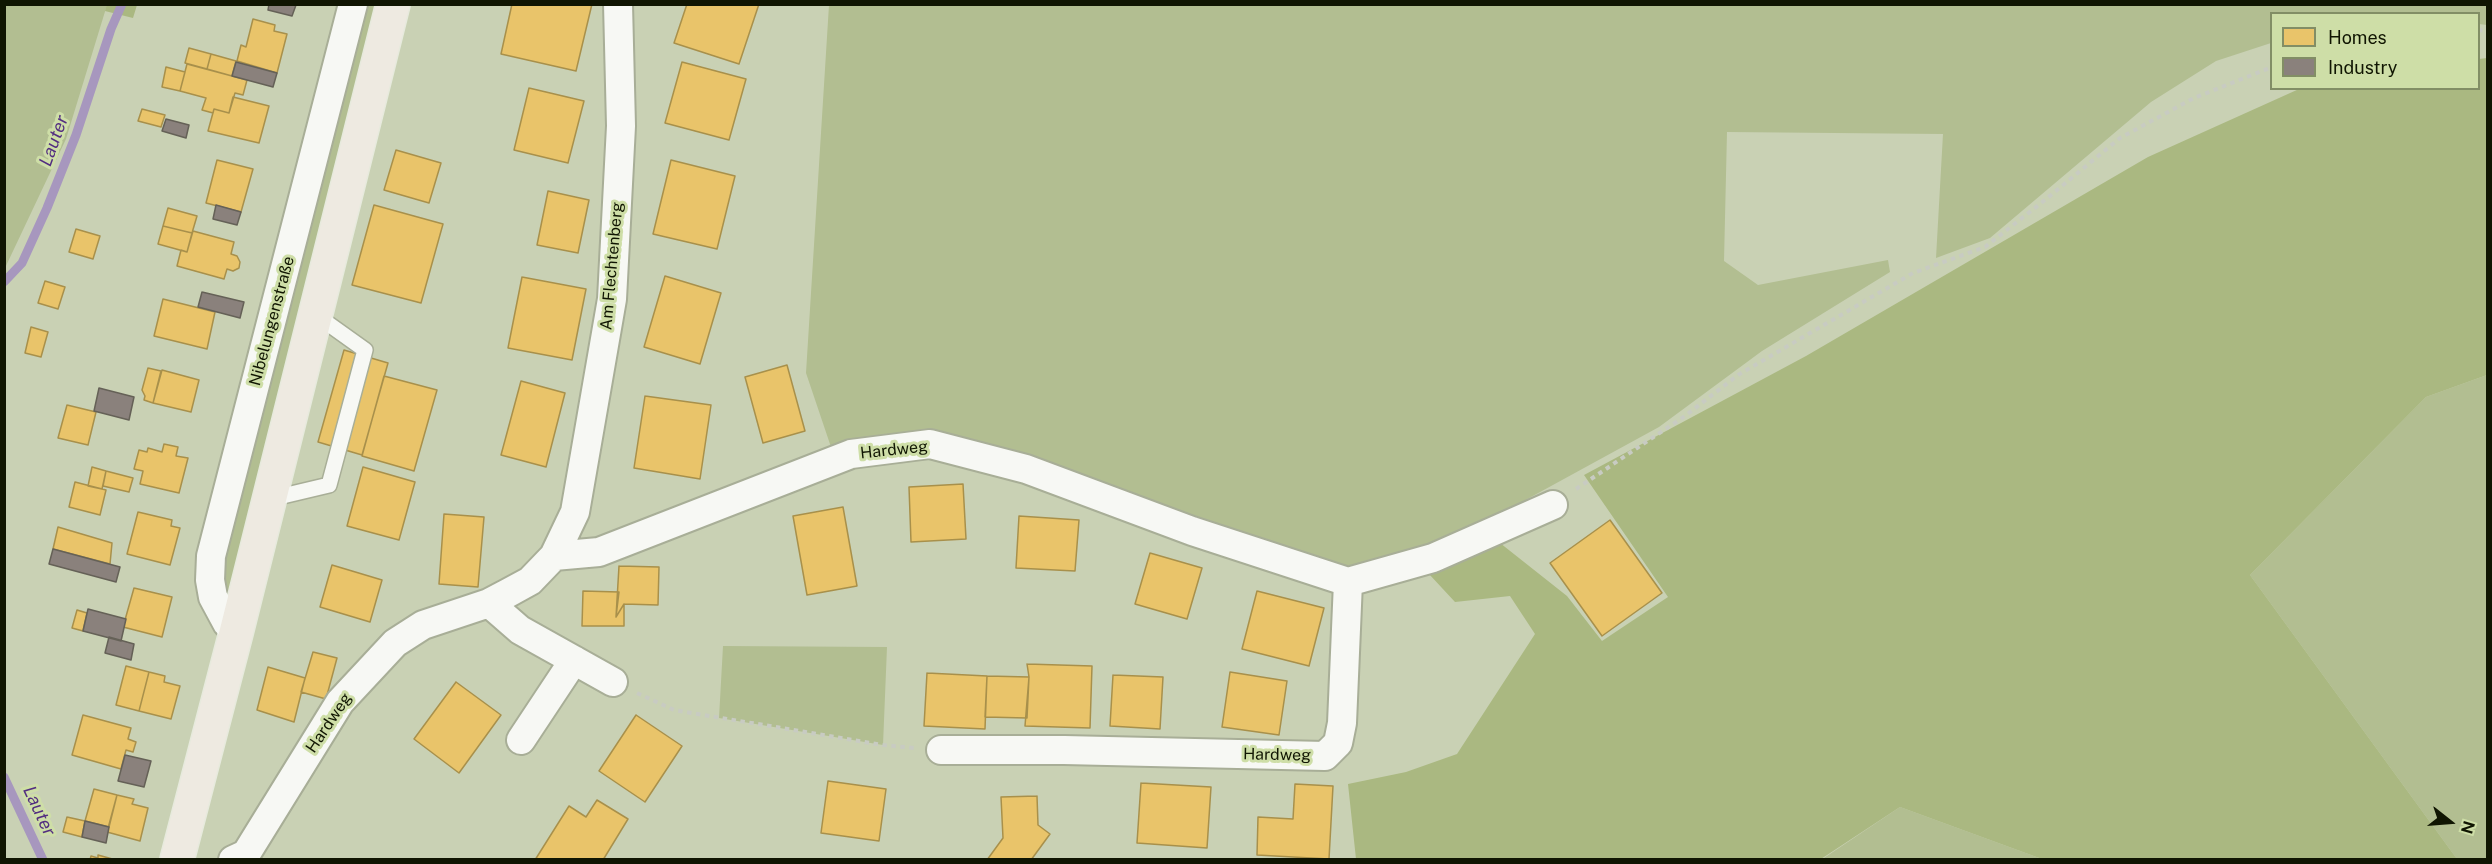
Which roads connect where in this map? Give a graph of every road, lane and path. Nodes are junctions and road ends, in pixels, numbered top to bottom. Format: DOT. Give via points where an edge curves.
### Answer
graph roads {
  1 [pos="353,4"];
  2 [pos="393,4"];
  3 [pos="618,4"];
  4 [pos="2270,67"];
  5 [pos="316,315"];
  6 [pos="270,499"];
  7 [pos="1553,505"];
  8 [pos="554,556"];
  9 [pos="1348,582"];
  10 [pos="489,603"];
  11 [pos="236,633"];
  12 [pos="574,660"];
  13 [pos="613,682"];
  14 [pos="521,740"];
  15 [pos="941,750"];
  16 [pos="177,860"];
  17 [pos="233,860"];
  1 -- 11 [label="street, Nibelungenstraße" via="211,556 213,597"];
  2 -- 5 [label="main road"];
  3 -- 8 [label="street, Am Flechtenberg" via="621,126 612,299 575,512"];
  4 -- 7 [label="path" via="2194,98 2120,138 1985,247 1912,273 1738,375 1685,416"];
  5 -- 6 [label="main road"];
  5 -- 6 [label="lane" via="365,350 329,485"];
  6 -- 11 [label="main road"];
  7 -- 9 [label="street" via="1432,558"];
  8 -- 9 [label="street, Hardweg" via="599,552 851,454 930,444 1026,469 1192,531"];
  8 -- 10 [label="street, Hardweg" via="531,580"];
  9 -- 15 [label="street, Hardweg" via="1342,723 1338,743 1325,756"];
  10 -- 12 [label="street" via="520,630"];
  10 -- 17 [label="street, Hardweg" via="423,625 395,643 340,702 246,854"];
  11 -- 16 [label="main road"];
  12 -- 13 [label="street"];
  12 -- 14 [label="street"];
  13 -- 15 [label="path" via="674,710 884,745"];
}
